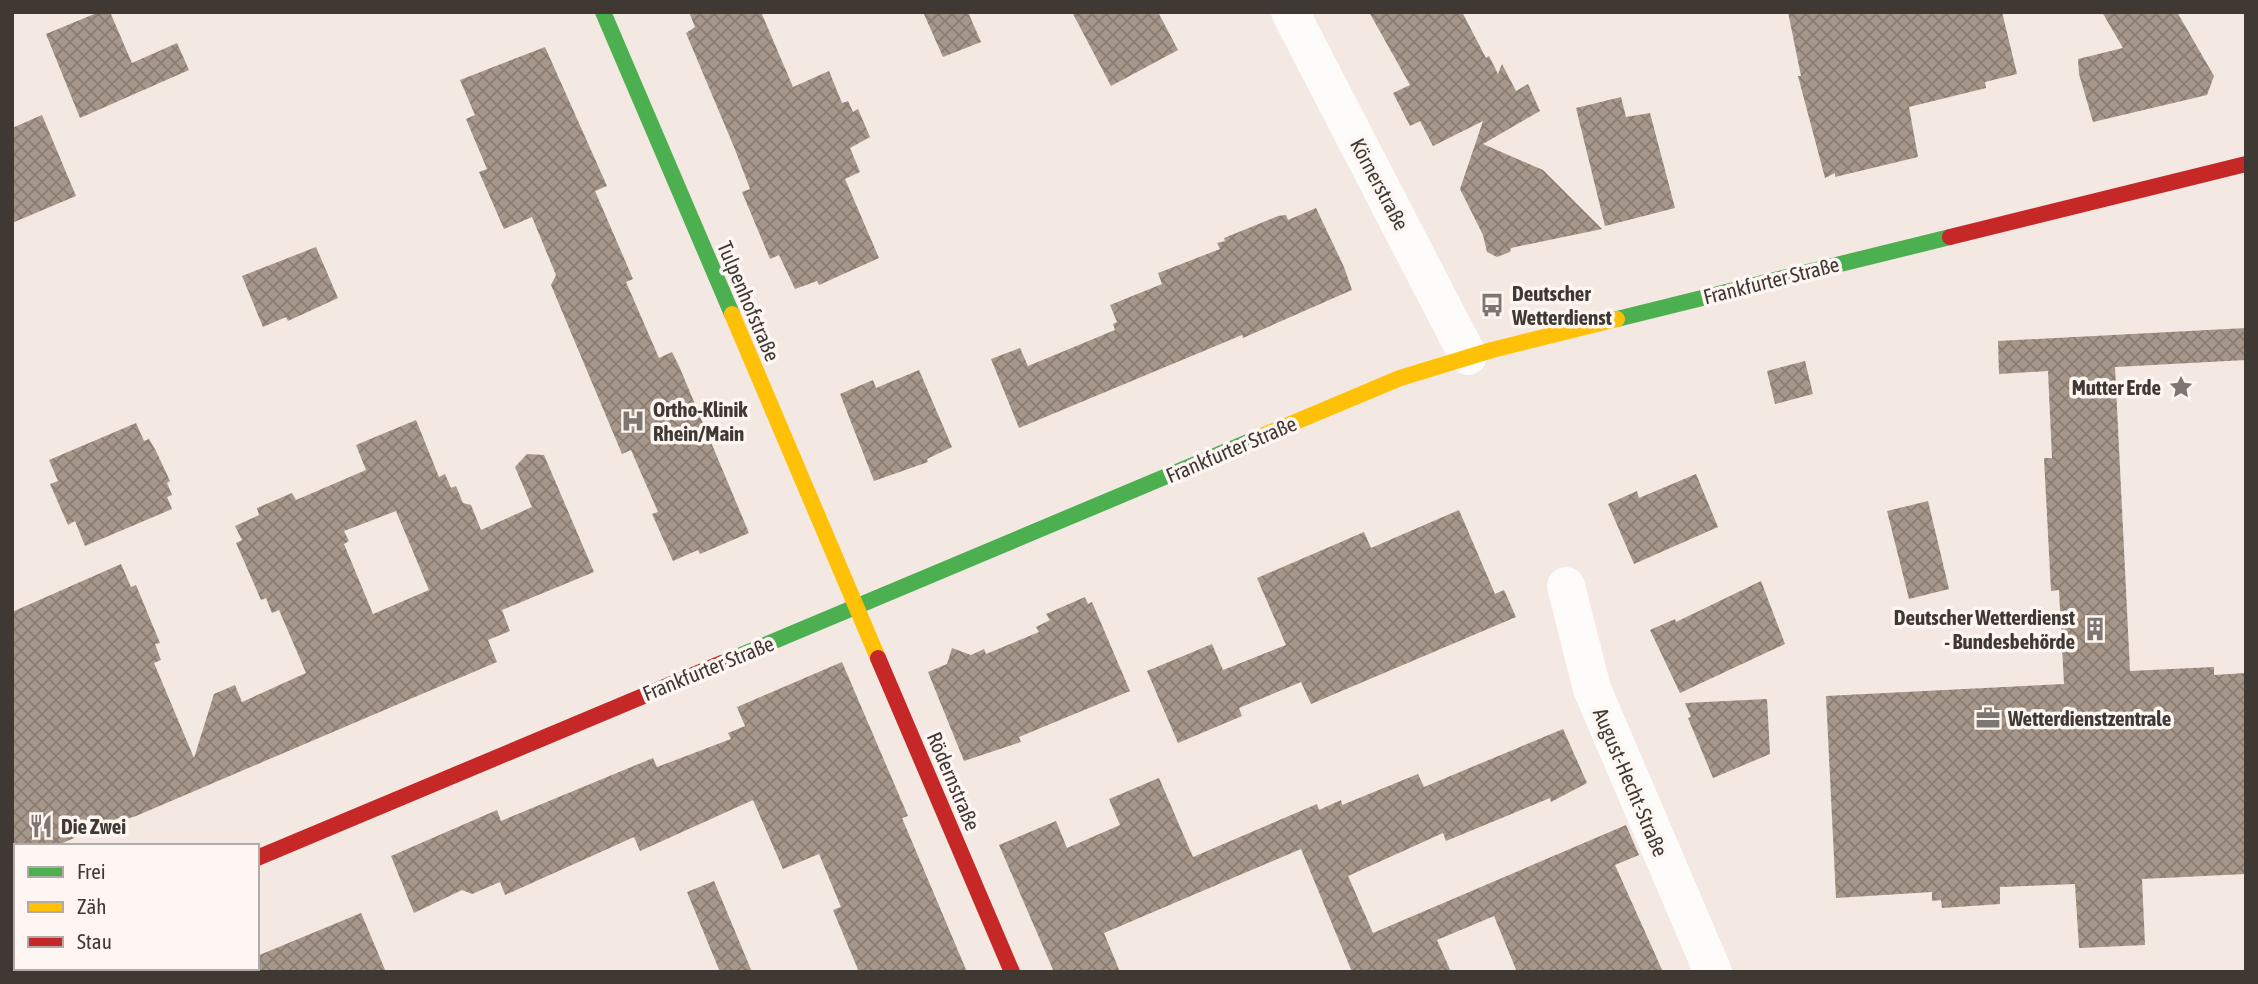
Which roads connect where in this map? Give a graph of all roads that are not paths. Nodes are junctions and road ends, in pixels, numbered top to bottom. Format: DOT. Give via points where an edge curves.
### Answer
graph roads {
  1 [pos="603,12"];
  2 [pos="1290,12"];
  3 [pos="2246,164"];
  4 [pos="1468,356"];
  5 [pos="1566,586"];
  6 [pos="857,606"];
  7 [pos="259,857"];
  8 [pos="1012,972"];
  9 [pos="1713,972"];
  1 -- 6 [label="main road, Tulpenhofstraße"];
  2 -- 4 [label="street, Körnerstraße"];
  3 -- 4 [label="main road, Frankfurter Straße"];
  4 -- 6 [label="main road, Frankfurter Straße" via="1400,378"];
  5 -- 9 [label="street, August-Hecht-Straße" via="1592,689"];
  6 -- 7 [label="main road, Frankfurter Straße"];
  6 -- 8 [label="main road, Rödernstraße"];
}
